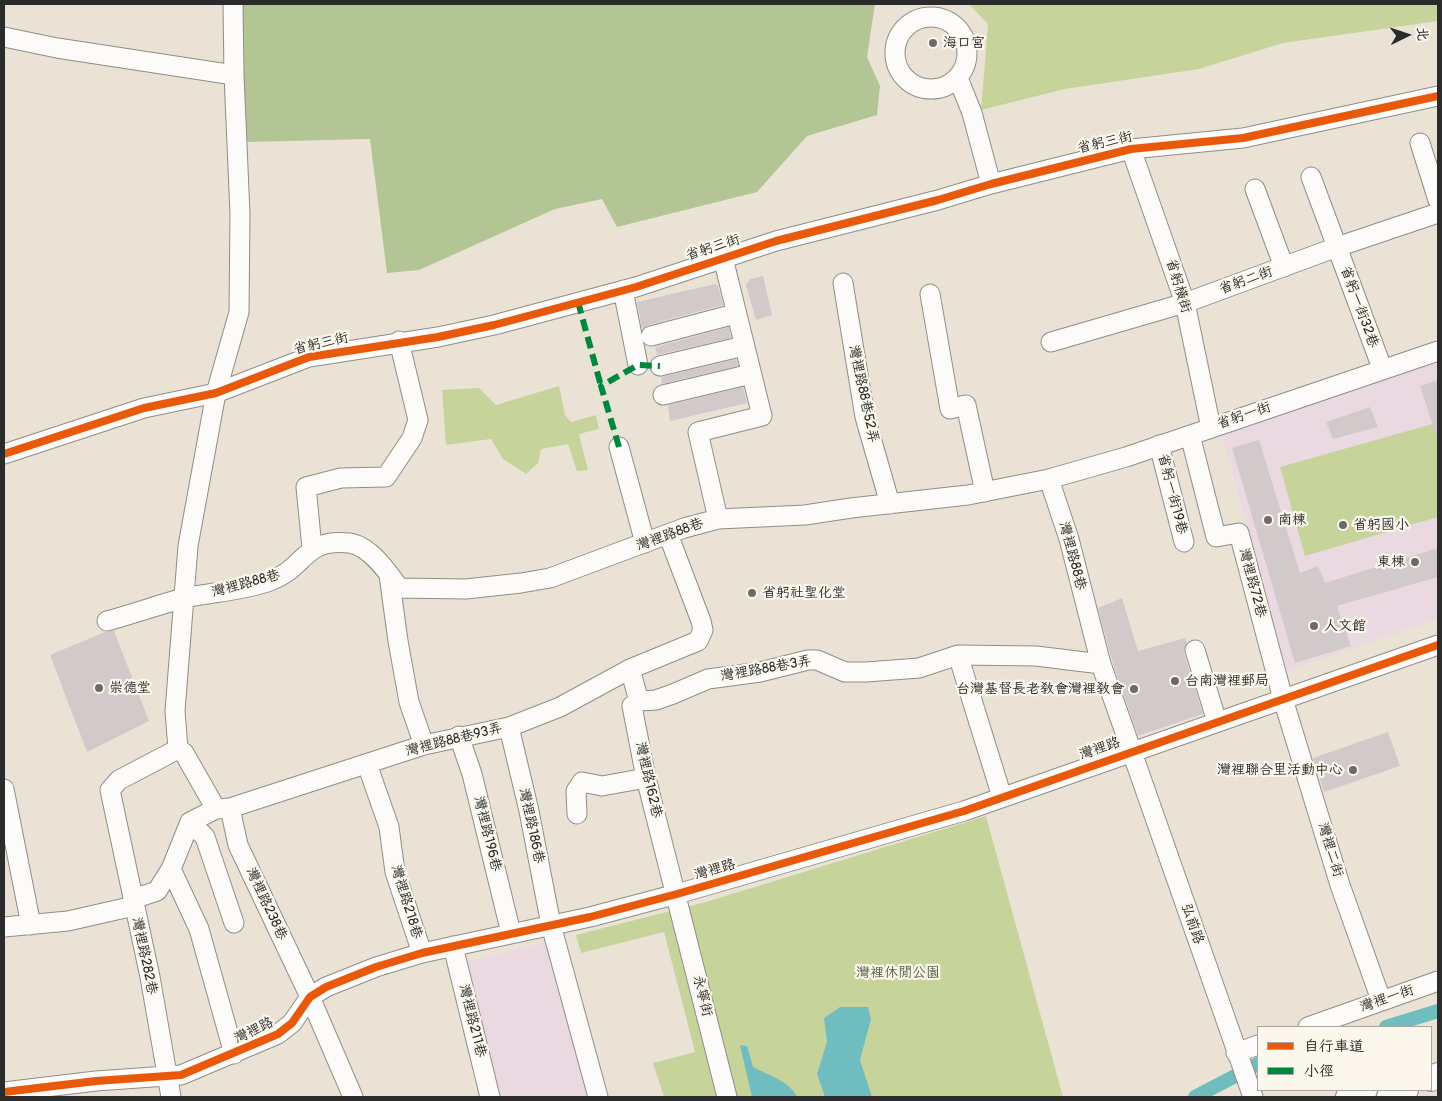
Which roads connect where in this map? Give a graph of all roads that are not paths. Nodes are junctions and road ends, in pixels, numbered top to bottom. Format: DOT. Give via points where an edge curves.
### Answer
graph roads {
  1 [pos="233,4"];
  2 [pos="915,11"];
  3 [pos="4,36"];
  4 [pos="234,75"];
  5 [pos="958,78"];
  6 [pos="1438,96"];
  7 [pos="1420,143"];
  8 [pos="1131,149"];
  9 [pos="1311,177"];
  10 [pos="991,184"];
  11 [pos="1255,189"];
  12 [pos="1438,200"];
  13 [pos="1438,213"];
  14 [pos="1337,247"];
  15 [pos="723,258"];
  16 [pos="1284,267"];
  17 [pos="843,283"];
  18 [pos="623,290"];
  19 [pos="930,294"];
  20 [pos="1185,302"];
  21 [pos="736,314"];
  22 [pos="651,336"];
  23 [pos="399,341"];
  24 [pos="1051,342"];
  25 [pos="744,346"];
  26 [pos="1438,351"];
  27 [pos="638,365"];
  28 [pos="660,366"];
  29 [pos="1382,368"];
  30 [pos="751,374"];
  31 [pos="216,393"];
  32 [pos="662,395"];
  33 [pos="1211,428"];
  34 [pos="1190,435"];
  35 [pos="1159,445"];
  36 [pos="619,447"];
  37 [pos="4,454"];
  38 [pos="1049,480"];
  39 [pos="985,492"];
  40 [pos="890,504"];
  41 [pos="718,519"];
  42 [pos="668,534"];
  43 [pos="1184,542"];
  44 [pos="645,543"];
  45 [pos="312,548"];
  46 [pos="389,575"];
  47 [pos="185,598"];
  48 [pos="107,621"];
  49 [pos="1438,644"];
  50 [pos="1196,650"];
  51 [pos="958,655"];
  52 [pos="1101,664"];
  53 [pos="630,669"];
  54 [pos="1283,699"];
  55 [pos="639,701"];
  56 [pos="1216,722"];
  57 [pos="509,727"];
  58 [pos="459,736"];
  59 [pos="424,745"];
  60 [pos="178,749"];
  61 [pos="1132,751"];
  62 [pos="367,764"];
  63 [pos="646,778"];
  64 [pos="4,789"];
  65 [pos="1002,797"];
  66 [pos="223,809"];
  67 [pos="577,814"];
  68 [pos="190,822"];
  69 [pos="9,848"];
  70 [pos="171,869"];
  71 [pos="677,894"];
  72 [pos="133,902"];
  73 [pos="234,923"];
  74 [pos="551,925"];
  75 [pos="31,926"];
  76 [pos="4,927"];
  77 [pos="511,933"];
  78 [pos="453,946"];
  79 [pos="422,953"];
  80 [pos="1438,981"];
  81 [pos="310,997"];
  82 [pos="1381,1000"];
  83 [pos="1311,1026"];
  84 [pos="1257,1045"];
  85 [pos="234,1054"];
  86 [pos="1237,1054"];
  87 [pos="169,1076"];
  88 [pos="1363,1091"];
  89 [pos="1404,1091"];
  90 [pos="4,1092"];
  91 [pos="171,1097"];
  92 [pos="353,1097"];
  93 [pos="490,1097"];
  94 [pos="598,1097"];
  95 [pos="727,1097"];
  96 [pos="1253,1097"];
  97 [pos="1348,1097"];
  98 [pos="1389,1097"];
  1 -- 4 [label="street"];
  2 -- 5 [label="street" via="941,18 958,28 967,46 965,66"];
  2 -- 5 [label="street" via="898,39 895,54 899,70 909,82 924,89 939,89"];
  3 -- 4 [label="street" via="57,48"];
  4 -- 31 [label="street" via="240,214 239,312"];
  5 -- 10 [label="street" via="972,114"];
  6 -- 8 [label="street, 省躬三街" via="1243,138"];
  7 -- 12 [label="street"];
  8 -- 10 [label="street, 省躬三街"];
  8 -- 20 [label="street, 省躬橫街"];
  9 -- 14 [label="street, 省躬一街32巷"];
  10 -- 15 [label="street, 省躬三街"];
  11 -- 16 [label="street"];
  13 -- 14 [label="street, 省躬二街"];
  14 -- 16 [label="street, 省躬二街"];
  14 -- 29 [label="street, 省躬一街32巷"];
  15 -- 18 [label="street, 省躬三街"];
  15 -- 21 [label="street"];
  16 -- 20 [label="street, 省躬二街"];
  17 -- 40 [label="street, 灣裡路88巷52弄" via="865,417"];
  18 -- 23 [label="street, 省躬三街" via="494,326"];
  18 -- 27 [label="street"];
  19 -- 39 [label="street" via="950,409 966,405"];
  20 -- 24 [label="street, 省躬二街"];
  20 -- 33 [label="street, 省躬橫街"];
  21 -- 22 [label="street"];
  21 -- 25 [label="street"];
  23 -- 31 [label="street, 省躬三街" via="310,357"];
  23 -- 45 [label="street" via="418,420 412,438 386,477 341,478 306,487"];
  25 -- 28 [label="street"];
  25 -- 30 [label="street"];
  26 -- 29 [label="street, 省躬一街"];
  29 -- 33 [label="street, 省躬一街"];
  30 -- 32 [label="street"];
  30 -- 41 [label="street" via="762,416 698,432"];
  31 -- 37 [label="street, 省躬三街" via="144,408"];
  31 -- 47 [label="street" via="188,546"];
  33 -- 34 [label="street, 省躬一街"];
  34 -- 35 [label="street, 省躬一街"];
  34 -- 54 [label="street, 灣裡路72巷" via="1216,536 1239,534"];
  35 -- 38 [label="street, 省躬一街"];
  35 -- 43 [label="street, 省躬一街19巷"];
  36 -- 44 [label="street"];
  38 -- 39 [label="street, 灣裡路88巷"];
  38 -- 52 [label="street, 灣裡路88巷" via="1069,539"];
  39 -- 40 [label="street, 灣裡路88巷"];
  40 -- 41 [label="street, 灣裡路88巷" via="805,515"];
  41 -- 42 [label="street, 灣裡路88巷"];
  42 -- 44 [label="street, 灣裡路88巷"];
  42 -- 53 [label="street, 灣裡路88巷93弄" via="701,621 702,636 698,642"];
  44 -- 46 [label="street, 灣裡路88巷" via="550,578 521,584 398,588"];
  45 -- 46 [label="street, 灣裡路88巷" via="326,542 351,543 364,549"];
  45 -- 47 [label="street, 灣裡路88巷" via="287,574 270,581"];
  46 -- 59 [label="street" via="409,702"];
  47 -- 48 [label="street, 灣裡路88巷"];
  47 -- 60 [label="street" via="175,711"];
  49 -- 54 [label="street, 灣裡路"];
  50 -- 56 [label="street"];
  51 -- 52 [label="street, 灣裡路88巷3弄" via="1036,656"];
  51 -- 55 [label="street, 灣裡路88巷3弄" via="919,668 866,672 845,672 817,660 808,660 760,672 708,679 656,700"];
  51 -- 65 [label="street"];
  52 -- 61 [label="street, 灣裡路88巷"];
  53 -- 55 [label="street, 灣裡路162巷"];
  53 -- 57 [label="street, 灣裡路88巷93弄" via="560,706"];
  54 -- 56 [label="street, 灣裡路"];
  54 -- 82 [label="street, 灣裡二街" via="1340,885"];
  55 -- 63 [label="street, 灣裡路162巷" via="632,706"];
  56 -- 61 [label="street, 灣裡路"];
  57 -- 58 [label="street, 灣裡路88巷93弄"];
  57 -- 74 [label="street, 灣裡路186巷"];
  58 -- 59 [label="street, 灣裡路88巷93弄"];
  58 -- 77 [label="street, 灣裡路196巷" via="472,774"];
  59 -- 62 [label="street, 灣裡路88巷93弄"];
  60 -- 66 [label="street, 灣裡路238巷"];
  60 -- 72 [label="street" via="119,780 110,790"];
  61 -- 65 [label="street, 灣裡路"];
  61 -- 86 [label="street, 弘前路"];
  62 -- 66 [label="street, 灣裡路88巷93弄"];
  62 -- 79 [label="street, 灣裡路218巷" via="389,827 395,872"];
  63 -- 67 [label="street" via="602,786 582,782 576,791"];
  63 -- 71 [label="street, 灣裡路162巷"];
  64 -- 69 [label="street"];
  65 -- 71 [label="street, 灣裡路" via="964,811"];
  66 -- 68 [label="street, 灣裡路88巷93弄"];
  66 -- 81 [label="street, 灣裡路238巷"];
  68 -- 70 [label="street"];
  68 -- 73 [label="street" via="205,837"];
  69 -- 75 [label="street"];
  70 -- 72 [label="street" via="157,891"];
  70 -- 85 [label="street" via="198,929"];
  71 -- 74 [label="street, 灣裡路"];
  71 -- 95 [label="street, 永寧街"];
  72 -- 75 [label="street, 灣裡路282巷" via="68,921"];
  72 -- 87 [label="street, 灣裡路282巷"];
  74 -- 77 [label="street, 灣裡路"];
  74 -- 94 [label="street, 灣裡路186巷"];
  75 -- 76 [label="street, 灣裡路282巷"];
  77 -- 78 [label="street, 灣裡路"];
  78 -- 79 [label="street, 灣裡路"];
  78 -- 93 [label="street, 灣裡路211巷"];
  79 -- 81 [label="street, 灣裡路" via="358,974"];
  80 -- 82 [label="street, 灣裡一街"];
  81 -- 85 [label="street, 灣裡路" via="286,1028"];
  81 -- 92 [label="street, 灣裡路238巷"];
  82 -- 83 [label="street, 灣裡一街"];
  84 -- 86 [label="street"];
  85 -- 87 [label="street, 灣裡路" via="181,1075"];
  86 -- 96 [label="street, 弘前路"];
  87 -- 90 [label="street, 灣裡路"];
  87 -- 91 [label="street, 灣裡路282巷"];
  88 -- 97 [label="main road"];
  89 -- 98 [label="main road"];
}
